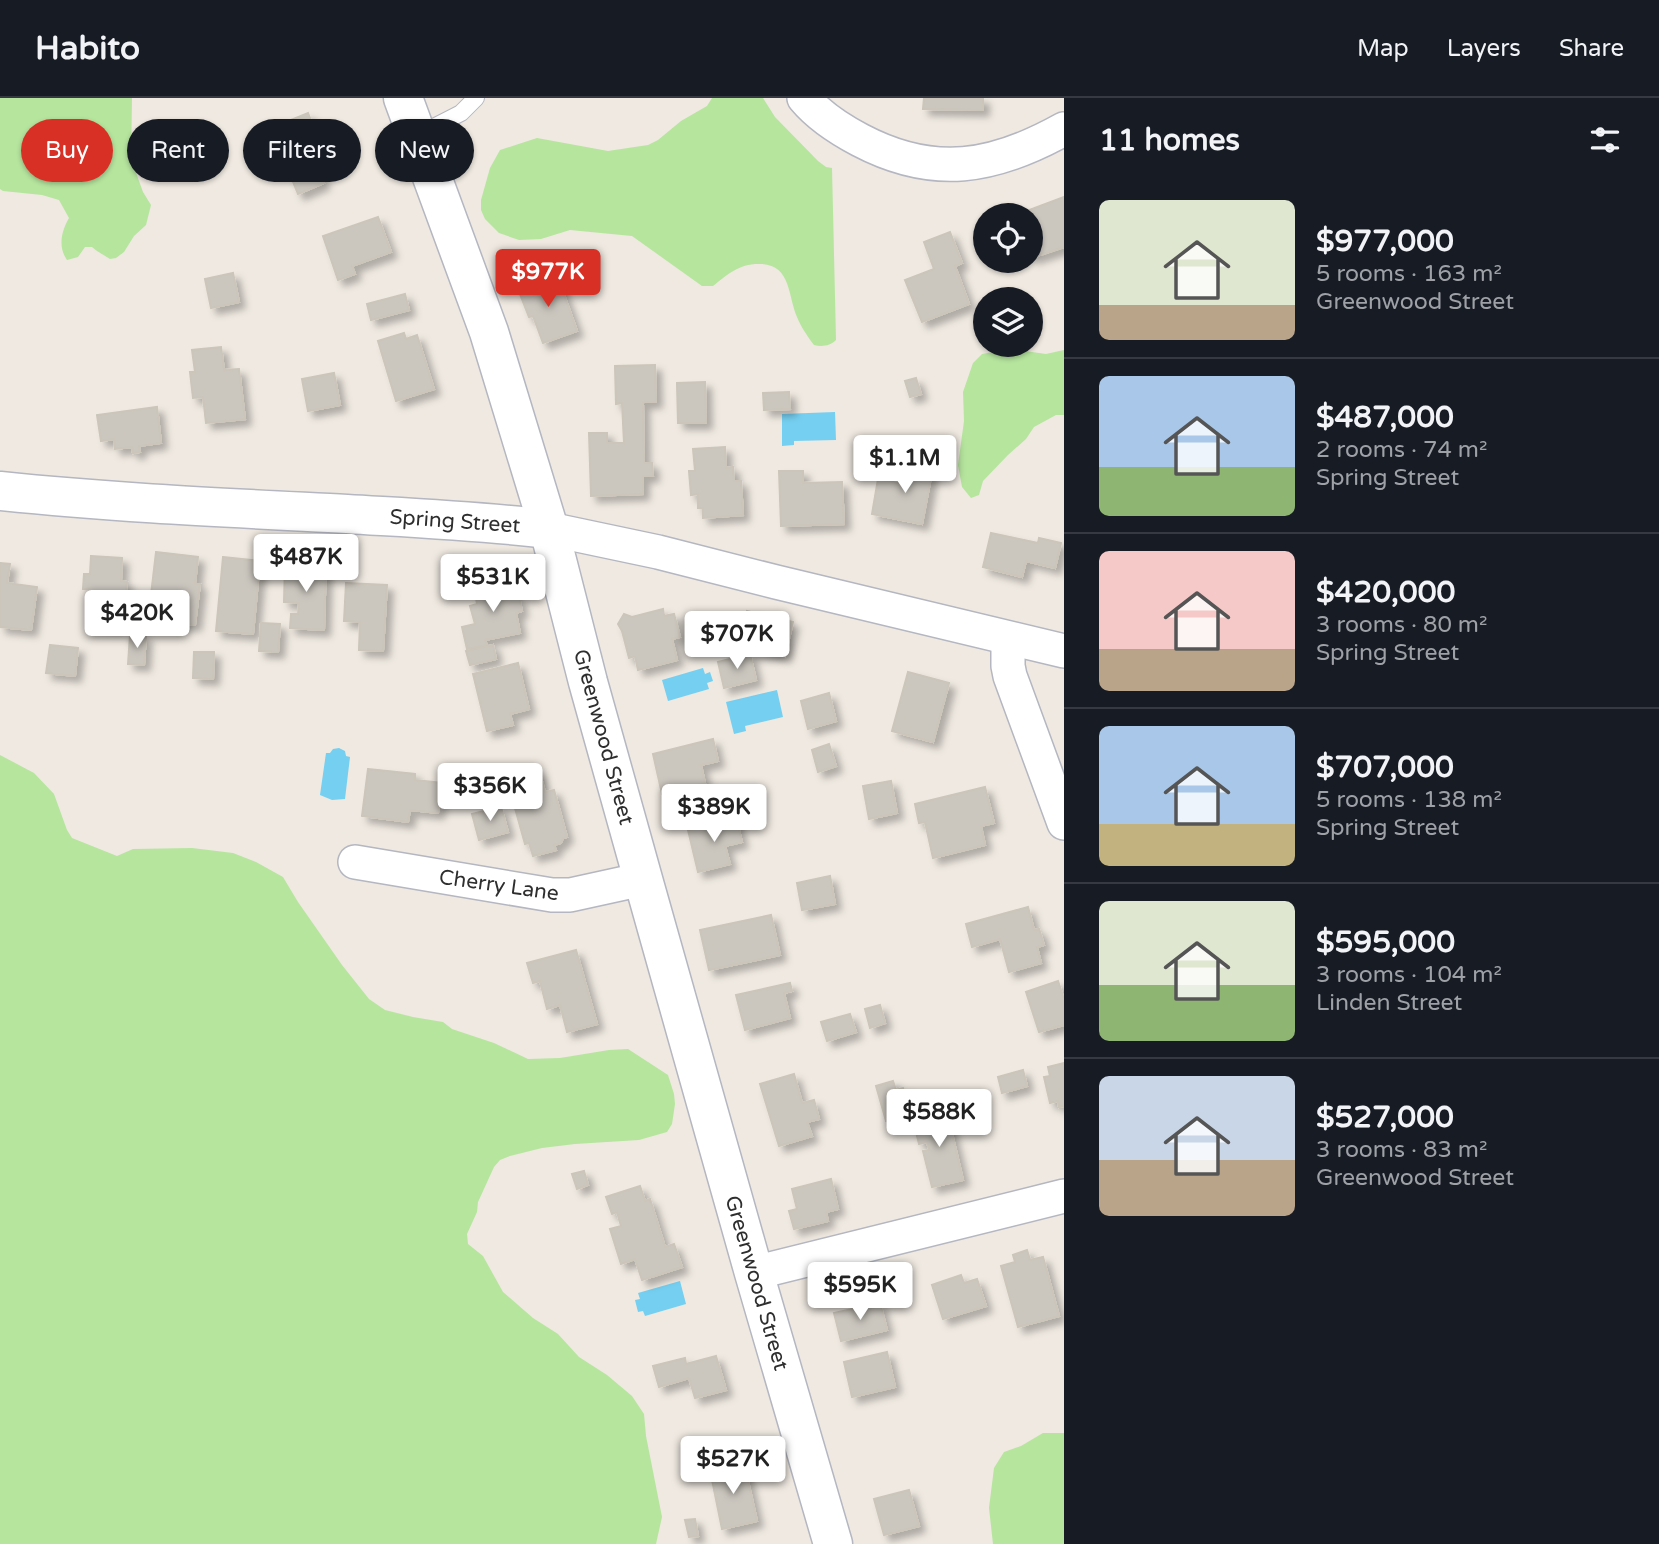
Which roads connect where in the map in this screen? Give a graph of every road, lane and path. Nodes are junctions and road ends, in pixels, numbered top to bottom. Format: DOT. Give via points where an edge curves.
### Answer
graph roads {
  1 [pos="403,98"];
  2 [pos="475,98"];
  3 [pos="804,98"];
  4 [pos="410,119"];
  5 [pos="449,119"];
  6 [pos="1064,129"];
  7 [pos="433,182"];
  8 [pos="0,491"];
  9 [pos="550,529"];
  10 [pos="1008,639"];
  11 [pos="1064,651"];
  12 [pos="1064,822"];
  13 [pos="355,862"];
  14 [pos="643,879"];
  15 [pos="1064,1196"];
  16 [pos="754,1273"];
  17 [pos="833,1544"];
  1 -- 4 [label="street, Greenwood Street"];
  2 -- 5 [label="lane"];
  3 -- 6 [label="street" via="829,121 879,150 936,164 990,160"];
  7 -- 9 [label="street, Greenwood Street" via="489,332"];
  8 -- 9 [label="street, Spring Street"];
  9 -- 10 [label="street, Spring Street"];
  9 -- 14 [label="street, Greenwood Street"];
  10 -- 11 [label="street, Spring Street"];
  10 -- 12 [label="street" via="1010,676"];
  13 -- 14 [label="street, Cherry Lane" via="552,895"];
  14 -- 16 [label="street, Greenwood Street"];
  15 -- 16 [label="street"];
  16 -- 17 [label="street, Greenwood Street"];
}
